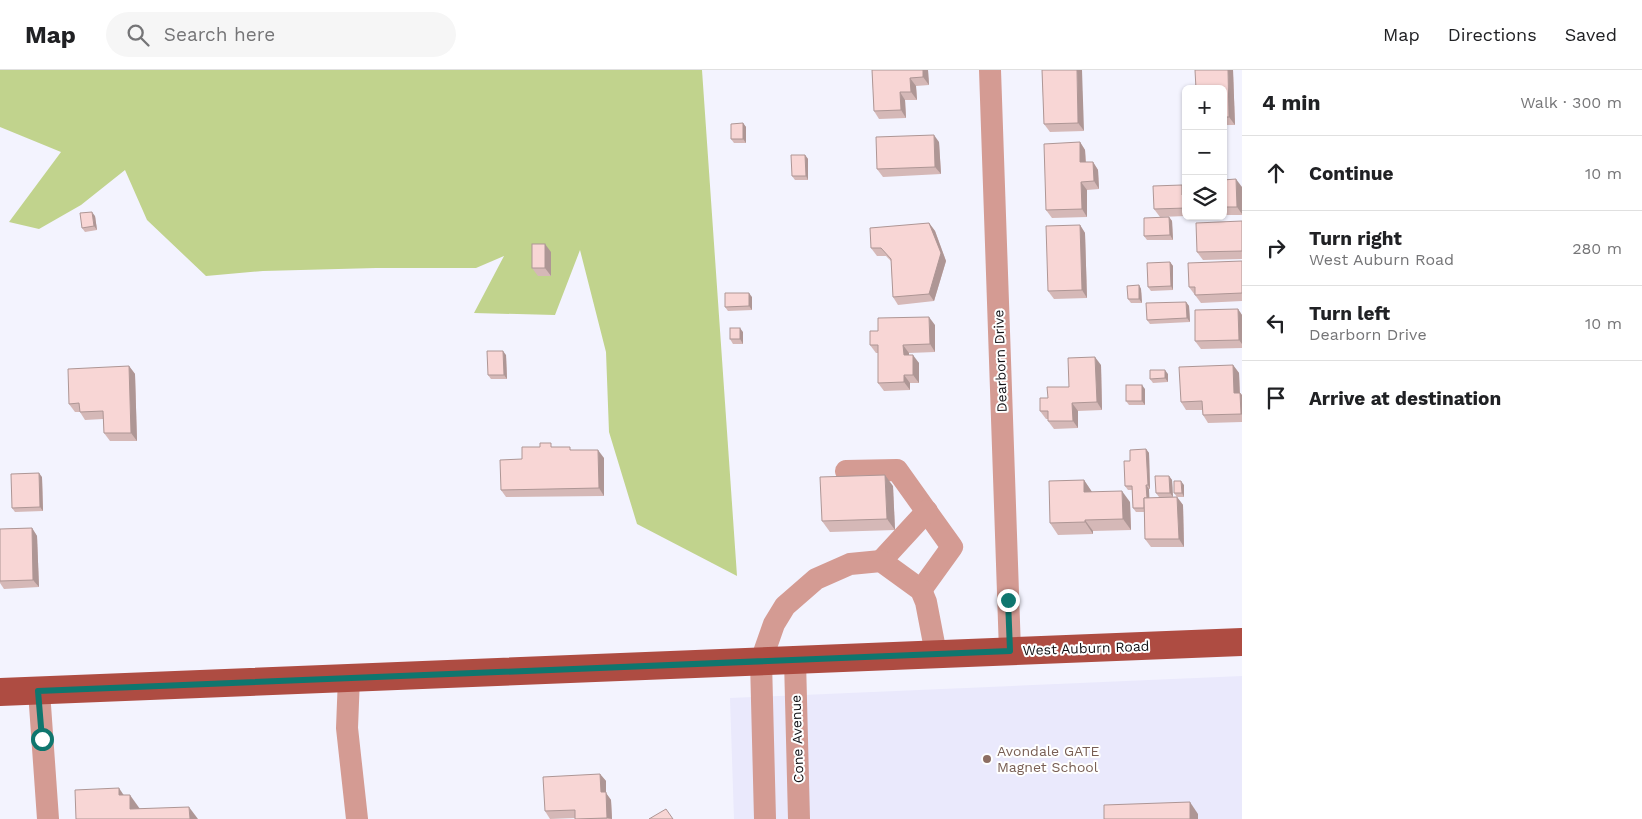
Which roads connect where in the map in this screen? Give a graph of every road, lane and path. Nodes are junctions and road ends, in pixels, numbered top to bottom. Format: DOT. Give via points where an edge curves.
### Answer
graph roads {
  1 [pos="990,70"];
  2 [pos="846,470"];
  3 [pos="927,512"];
  4 [pos="881,561"];
  5 [pos="921,590"];
  6 [pos="1242,642"];
  7 [pos="1010,651"];
  8 [pos="936,654"];
  9 [pos="795,660"];
  10 [pos="761,661"];
  11 [pos="349,678"];
  12 [pos="38,691"];
  13 [pos="0,692"];
  14 [pos="48,819"];
  15 [pos="357,819"];
  16 [pos="765,819"];
  17 [pos="799,819"];
  1 -- 7 [label="street, Dearborn Drive"];
  2 -- 3 [label="street" via="897,470"];
  3 -- 4 [label="street"];
  3 -- 5 [label="street" via="952,547"];
  4 -- 5 [label="street"];
  4 -- 10 [label="street" via="850,564 816,579 785,606 774,624"];
  5 -- 8 [label="street"];
  6 -- 7 [label="main road, West Auburn Road"];
  7 -- 8 [label="main road, West Auburn Road"];
  8 -- 9 [label="main road, West Auburn Road"];
  9 -- 10 [label="main road, West Auburn Road"];
  9 -- 17 [label="street, Cone Avenue"];
  10 -- 11 [label="main road, West Auburn Road"];
  10 -- 16 [label="street"];
  11 -- 12 [label="main road, West Auburn Road"];
  11 -- 15 [label="street" via="347,728"];
  12 -- 13 [label="main road, West Auburn Road"];
  12 -- 14 [label="street"];
}
